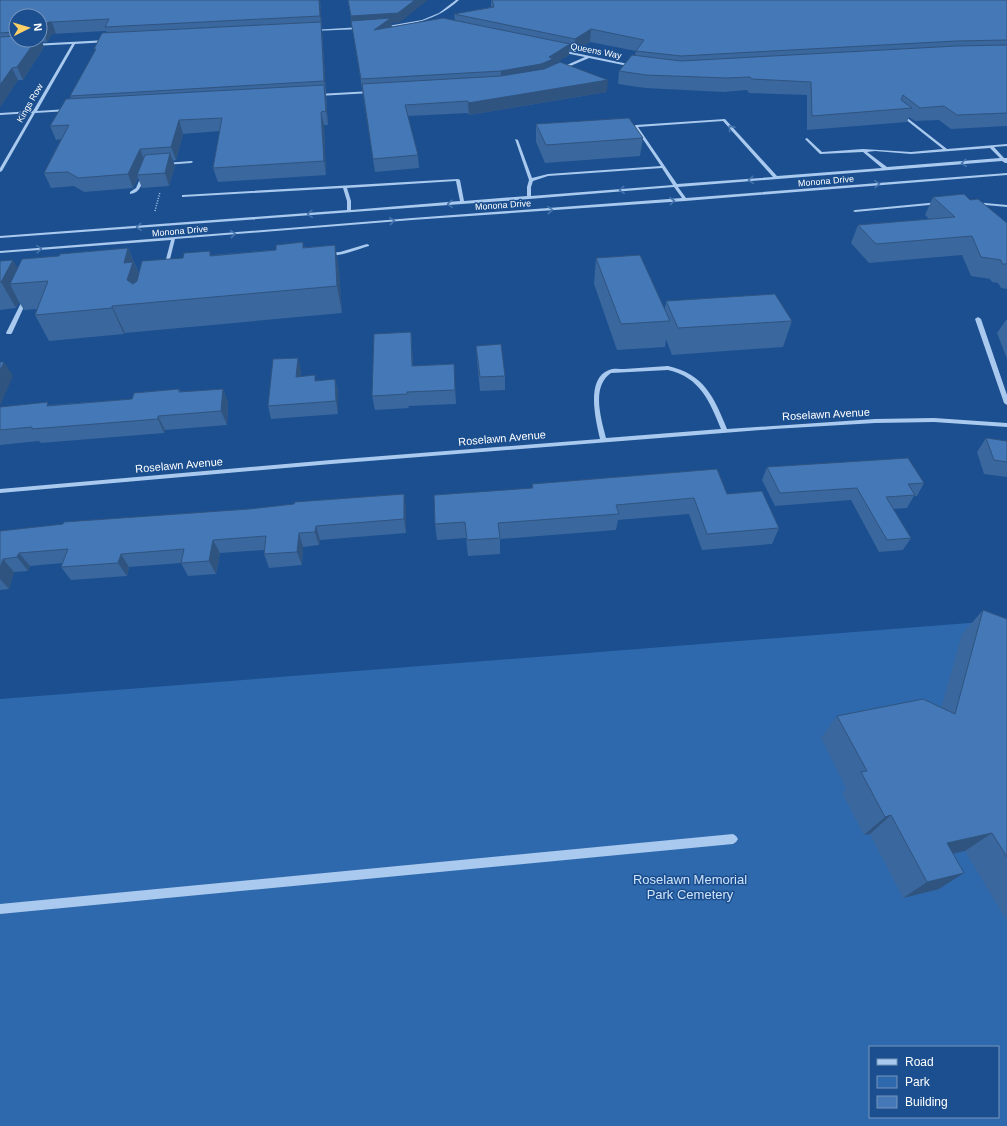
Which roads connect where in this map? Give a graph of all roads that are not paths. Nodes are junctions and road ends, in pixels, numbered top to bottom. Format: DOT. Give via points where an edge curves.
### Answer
graph roads {
  1 [pos="458,0"];
  2 [pos="424,21"];
  3 [pos="430,23"];
  4 [pos="376,27"];
  5 [pos="363,28"];
  6 [pos="312,30"];
  7 [pos="114,41"];
  8 [pos="74,43"];
  9 [pos="48,44"];
  10 [pos="554,50"];
  11 [pos="588,57"];
  12 [pos="639,67"];
  13 [pos="560,70"];
  14 [pos="373,92"];
  15 [pos="314,96"];
  16 [pos="77,109"];
  17 [pos="898,111"];
  18 [pos="34,112"];
  19 [pos="0,114"];
  20 [pos="807,139"];
  21 [pos="516,140"];
  22 [pos="992,146"];
  23 [pos="1007,146"];
  24 [pos="863,150"];
  25 [pos="946,150"];
  26 [pos="1005,159"];
  27 [pos="0,160"];
  28 [pos="6,160"];
  29 [pos="190,162"];
  30 [pos="161,164"];
  31 [pos="1007,164"];
  32 [pos="664,167"];
  33 [pos="886,169"];
  34 [pos="0,171"];
  35 [pos="144,171"];
  36 [pos="1007,174"];
  37 [pos="776,178"];
  38 [pos="532,180"];
  39 [pos="676,186"];
  40 [pos="345,187"];
  41 [pos="131,193"];
  42 [pos="183,196"];
  43 [pos="529,198"];
  44 [pos="685,200"];
  45 [pos="462,203"];
  46 [pos="945,203"];
  47 [pos="967,203"];
  48 [pos="1007,206"];
  49 [pos="349,211"];
  50 [pos="855,211"];
  51 [pos="0,237"];
  52 [pos="173,239"];
  53 [pos="367,245"];
  54 [pos="0,252"];
  55 [pos="324,254"];
  56 [pos="173,266"];
  57 [pos="29,290"];
  58 [pos="978,319"];
  59 [pos="9,334"];
  60 [pos="1007,403"];
  61 [pos="1007,425"];
  62 [pos="725,431"];
  63 [pos="603,440"];
  64 [pos="0,491"];
  65 [pos="733,839"];
  66 [pos="0,909"];
  1 -- 2 [label="street" via="438,16"];
  2 -- 3 [label="street"];
  2 -- 4 [label="street"];
  5 -- 6 [label="street"];
  7 -- 8 [label="street"];
  8 -- 9 [label="street"];
  8 -- 18 [label="street, Kings Row"];
  10 -- 11 [label="street, Queens Way"];
  11 -- 12 [label="street, Queens Way"];
  11 -- 13 [label="street"];
  14 -- 15 [label="street"];
  16 -- 18 [label="street"];
  17 -- 25 [label="street"];
  18 -- 19 [label="street"];
  18 -- 28 [label="street, Kings Row"];
  20 -- 24 [label="street" via="821,152"];
  21 -- 38 [label="street"];
  22 -- 23 [label="street"];
  22 -- 25 [label="street"];
  22 -- 26 [label="street"];
  24 -- 25 [label="street" via="911,153"];
  24 -- 33 [label="street"];
  26 -- 31 [label="street"];
  26 -- 33 [label="street, Monona Drive, one-way"];
  27 -- 28 [label="street"];
  28 -- 34 [label="street, Kings Row"];
  29 -- 30 [label="street"];
  37 -- 32 [label="street, one-way" via="724,120 636,126"];
  32 -- 38 [label="street" via="548,175"];
  32 -- 39 [label="street"];
  33 -- 37 [label="street, Monona Drive"];
  35 -- 41 [label="street" via="138,189"];
  44 -- 36 [label="street, Monona Drive, one-way"];
  37 -- 39 [label="street, Monona Drive, one-way"];
  38 -- 43 [label="street"];
  39 -- 43 [label="street, Monona Drive, one-way"];
  39 -- 44 [label="street"];
  40 -- 42 [label="street"];
  40 -- 45 [label="street" via="458,180"];
  40 -- 49 [label="street"];
  43 -- 45 [label="street, Monona Drive"];
  52 -- 44 [label="street, Monona Drive, one-way"];
  45 -- 49 [label="street, Monona Drive, one-way"];
  46 -- 50 [label="street"];
  47 -- 48 [label="street"];
  49 -- 51 [label="street, Monona Drive, one-way"];
  54 -- 52 [label="street, Monona Drive, one-way"];
  52 -- 56 [label="street" via="162,267"];
  53 -- 55 [label="street" via="340,253"];
  57 -- 59 [label="street"];
  58 -- 60 [label="street"];
  61 -- 62 [label="street, Roselawn Avenue" via="934,420 875,421"];
  62 -- 63 [label="street, Roselawn Avenue"];
  62 -- 63 [label="street" via="712,399 704,388 686,374 668,368 610,371 599,384 596,407"];
  63 -- 64 [label="street, Roselawn Avenue"];
  65 -- 66 [label="street"];
}
